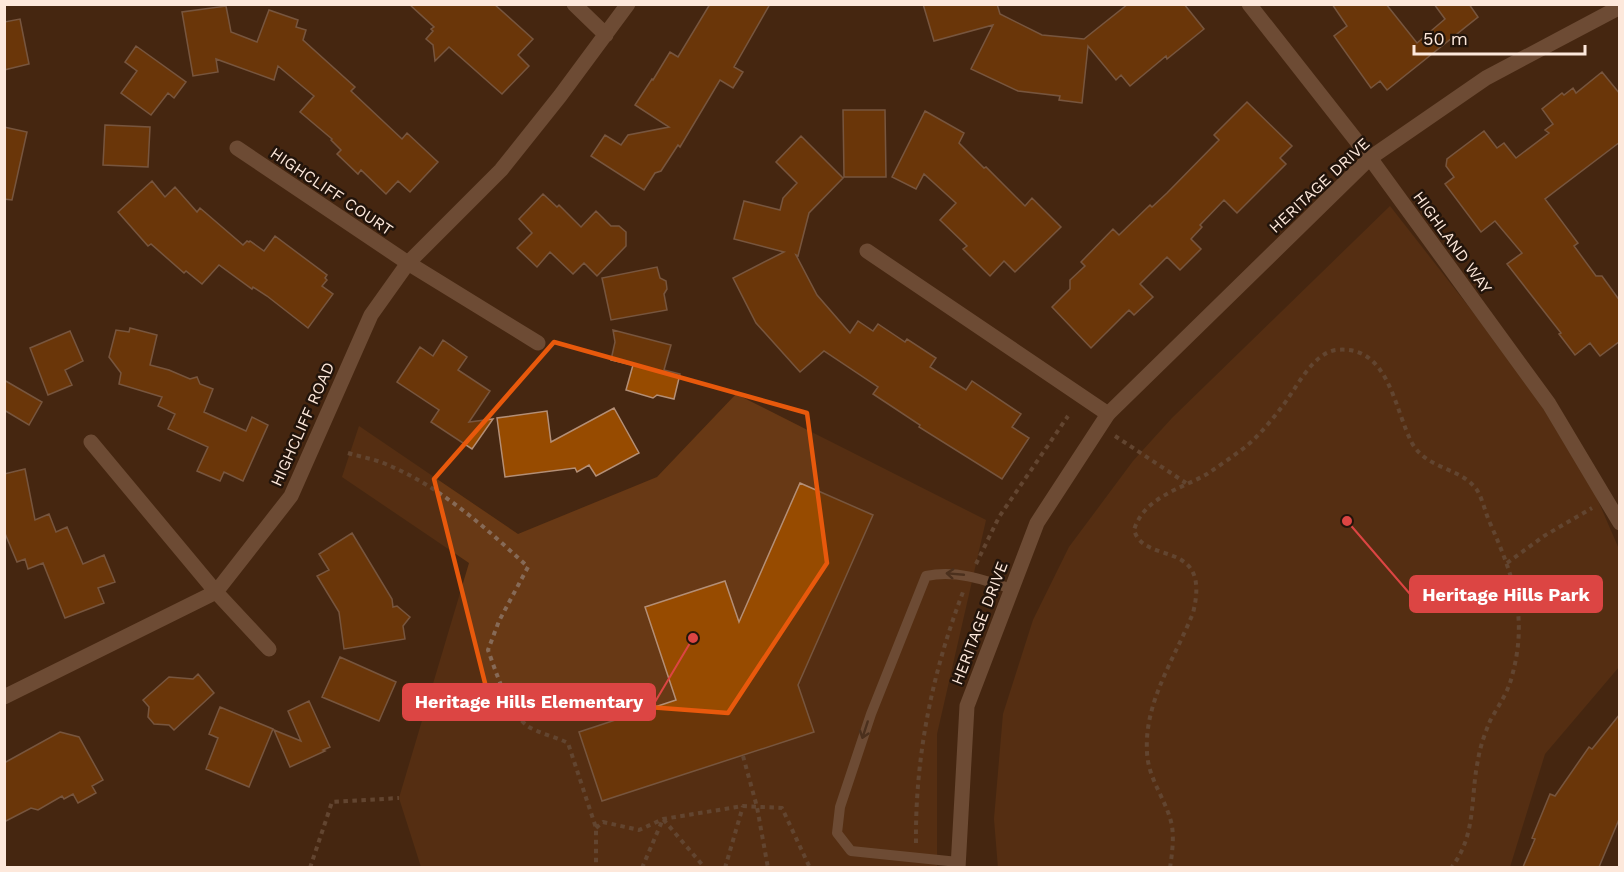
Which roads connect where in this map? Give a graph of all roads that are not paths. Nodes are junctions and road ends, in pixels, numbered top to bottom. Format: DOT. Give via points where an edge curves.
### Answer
graph roads {
  1 [pos="574,4"];
  2 [pos="628,4"];
  3 [pos="1249,4"];
  4 [pos="1620,7"];
  5 [pos="606,35"];
  6 [pos="237,148"];
  7 [pos="1370,158"];
  8 [pos="867,250"];
  9 [pos="408,263"];
  10 [pos="538,343"];
  11 [pos="1104,421"];
  12 [pos="91,442"];
  13 [pos="1615,510"];
  14 [pos="1012,589"];
  15 [pos="216,592"];
  16 [pos="269,648"];
  17 [pos="4,697"];
  18 [pos="958,865"];
  1 -- 5 [label="street"];
  2 -- 5 [label="street, HIGHCLIFF ROAD"];
  3 -- 7 [label="street, HIGHLAND WAY"];
  4 -- 7 [label="street, HERITAGE DRIVE" via="1486,78"];
  5 -- 9 [label="street, HIGHCLIFF ROAD" via="501,170"];
  6 -- 9 [label="street, HIGHCLIFF COURT"];
  7 -- 11 [label="street, HERITAGE DRIVE"];
  7 -- 13 [label="street, HIGHLAND WAY" via="1549,404"];
  8 -- 11 [label="street"];
  9 -- 10 [label="street"];
  9 -- 15 [label="street, HIGHCLIFF ROAD" via="371,315 291,496"];
  11 -- 14 [label="street, HERITAGE DRIVE" via="1037,523"];
  12 -- 15 [label="street"];
  14 -- 18 [label="street, HERITAGE DRIVE" via="967,706"];
  14 -- 18 [label="lane, one-way" via="970,575 926,576 871,714 840,807 837,833 851,851"];
  15 -- 16 [label="street"];
  15 -- 17 [label="street, HIGHCLIFF ROAD"];
}
